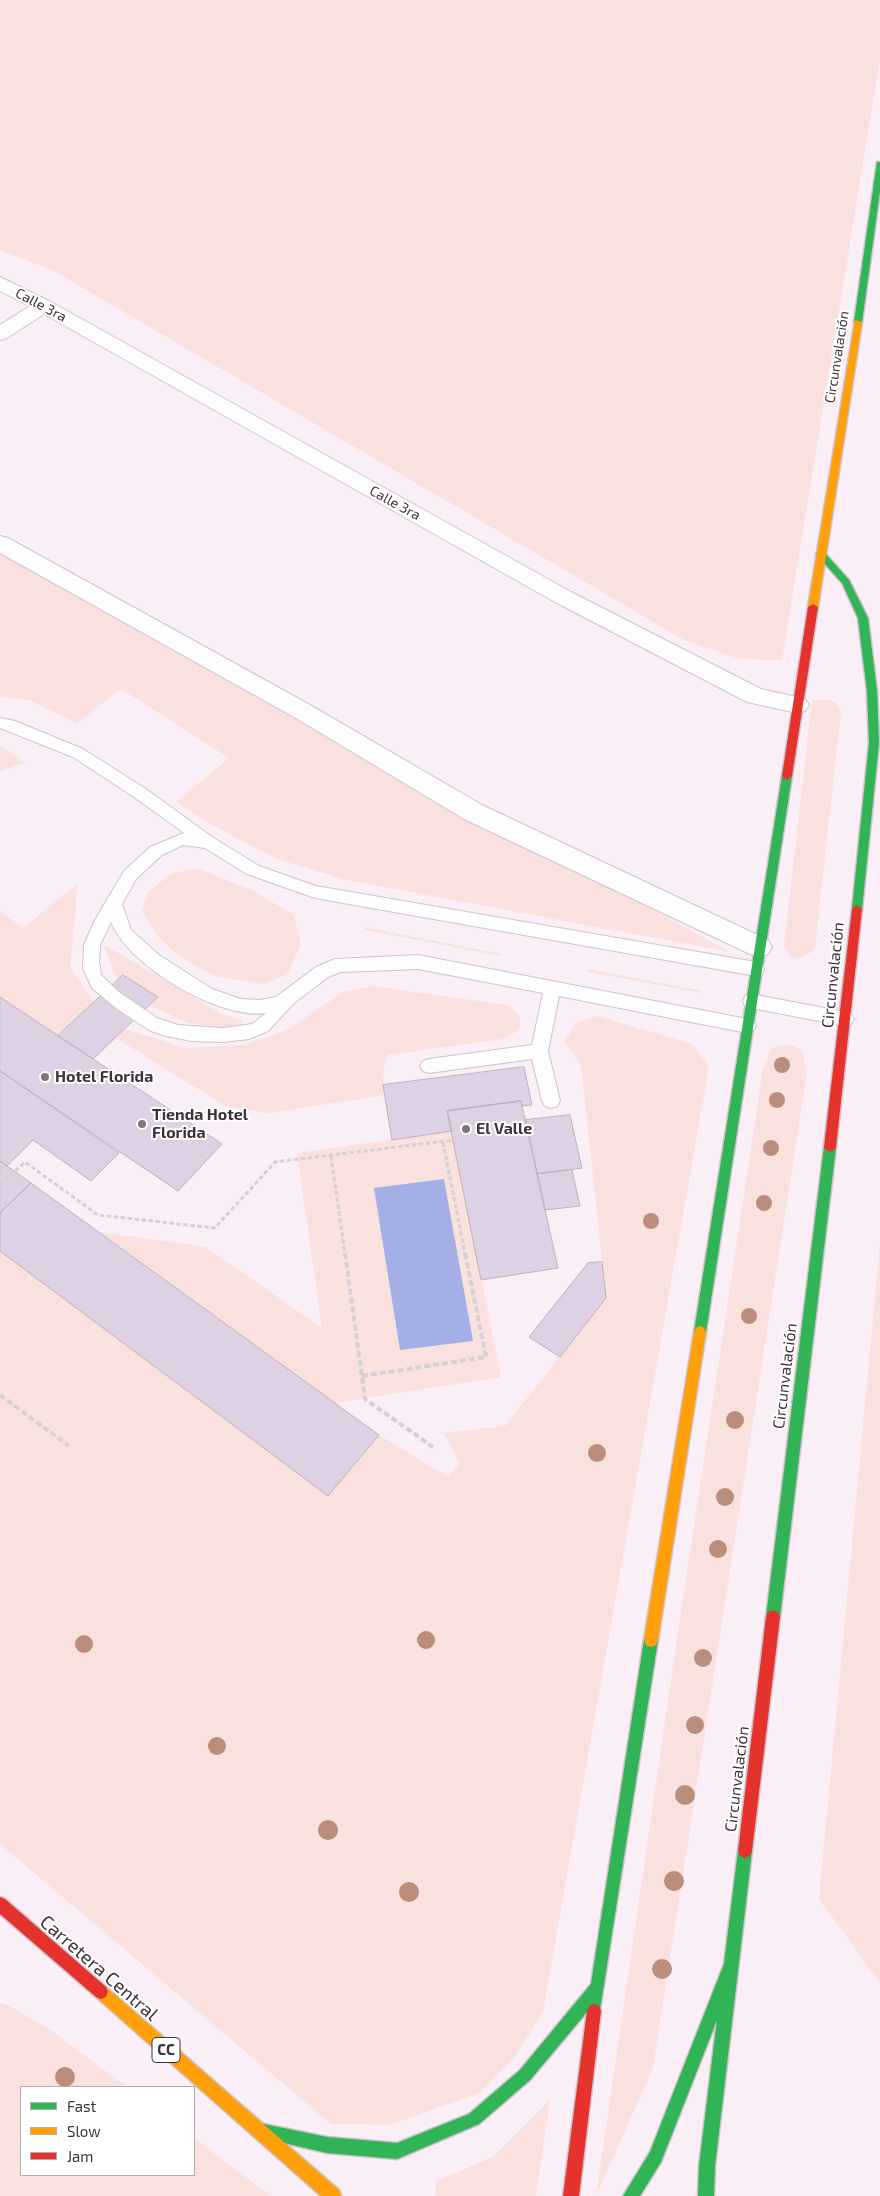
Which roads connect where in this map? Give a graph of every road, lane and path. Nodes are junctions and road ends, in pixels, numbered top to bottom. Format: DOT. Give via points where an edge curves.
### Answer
graph roads {
  1 [pos="880,164"];
  2 [pos="0,283"];
  3 [pos="44,306"];
  4 [pos="0,334"];
  5 [pos="0,543"];
  6 [pos="821,554"];
  7 [pos="876,692"];
  8 [pos="797,705"];
  9 [pos="0,723"];
  10 [pos="208,842"];
  11 [pos="114,904"];
  12 [pos="758,958"];
  13 [pos="552,989"];
  14 [pos="288,999"];
  15 [pos="751,1001"];
  16 [pos="845,1019"];
  17 [pos="747,1026"];
  18 [pos="539,1051"];
  19 [pos="429,1066"];
  20 [pos="551,1101"];
  21 [pos="454,1140"];
  22 [pos="443,1142"];
  23 [pos="331,1156"];
  24 [pos="0,1185"];
  25 [pos="362,1376"];
  26 [pos="0,1395"];
  27 [pos="69,1446"];
  28 [pos="433,1447"];
  29 [pos="0,1904"];
  30 [pos="731,1964"];
  31 [pos="597,1988"];
  32 [pos="258,2131"];
  33 [pos="333,2196"];
  34 [pos="571,2196"];
  35 [pos="631,2196"];
  36 [pos="706,2196"];
  1 -- 6 [label="main road, Circunvalación"];
  2 -- 3 [label="street, Calle 3ra"];
  3 -- 4 [label="street"];
  3 -- 8 [label="street, Calle 3ra" via="563,597 755,696"];
  5 -- 12 [label="street" via="302,711 473,812"];
  6 -- 7 [label="main road, Circunvalación" via="846,582 863,618"];
  6 -- 8 [label="main road, Circunvalación"];
  7 -- 16 [label="main road, Circunvalación" via="874,743"];
  8 -- 12 [label="main road, Circunvalación"];
  9 -- 10 [label="lane" via="78,753"];
  10 -- 11 [label="lane" via="182,839 156,851 130,875"];
  10 -- 12 [label="lane" via="253,870 315,892"];
  11 -- 14 [label="lane" via="128,938 163,968 221,1002 257,1007"];
  11 -- 14 [label="lane" via="90,951 94,977 100,988 157,1026 172,1031 223,1036 243,1034 259,1029"];
  12 -- 15 [label="main road, Circunvalación"];
  13 -- 14 [label="lane" via="418,962 388,961 335,966 304,984"];
  13 -- 17 [label="lane"];
  13 -- 18 [label="lane"];
  15 -- 16 [label="lane"];
  15 -- 17 [label="main road, Circunvalación"];
  16 -- 30 [label="main road, Circunvalación"];
  17 -- 31 [label="main road, Circunvalación"];
  18 -- 19 [label="lane"];
  18 -- 20 [label="lane"];
  21 -- 22 [label="path"];
  22 -- 23 [label="path"];
  22 -- 25 [label="path" via="486,1357"];
  23 -- 24 [label="path" via="275,1162 215,1228 98,1215 25,1162"];
  23 -- 25 [label="path"];
  25 -- 28 [label="path" via="365,1399"];
  26 -- 27 [label="path"];
  29 -- 32 [label="main road, Carretera Central / CC"];
  30 -- 35 [label="main road, Circunvalación" via="656,2157"];
  30 -- 36 [label="main road"];
  31 -- 32 [label="main road" via="525,2075 474,2119 397,2151 327,2145"];
  31 -- 34 [label="main road, Circunvalación"];
  32 -- 33 [label="main road, Carretera Central / CC"];
}
